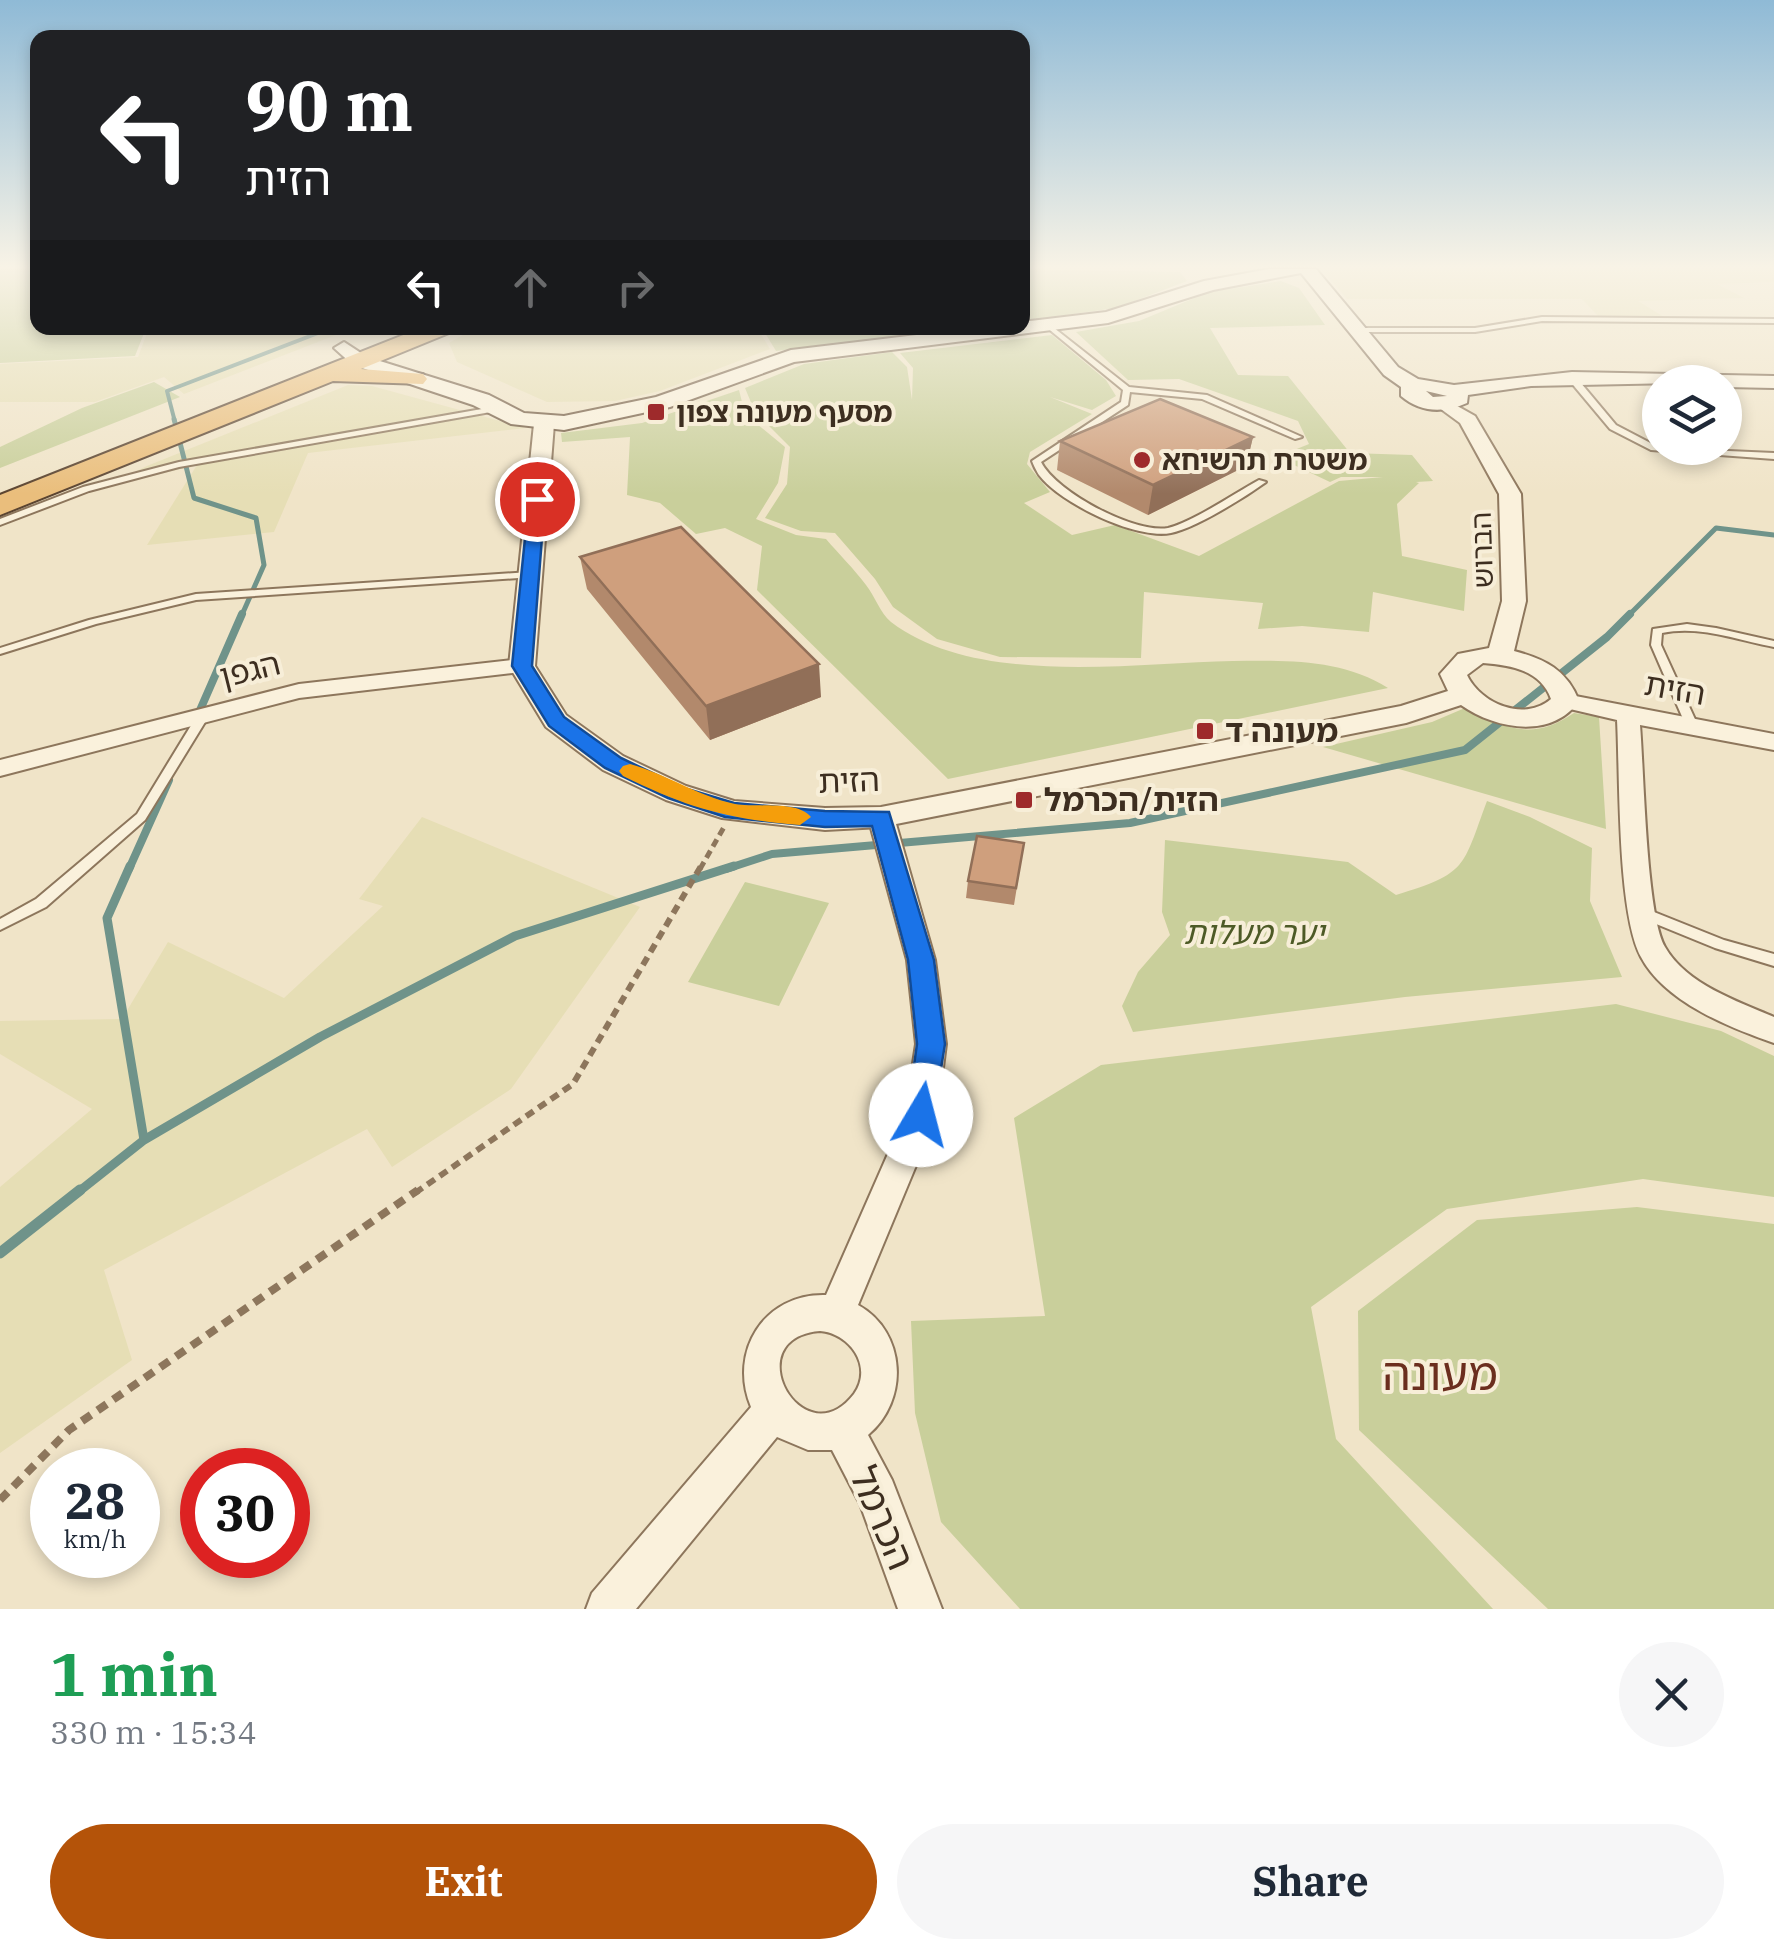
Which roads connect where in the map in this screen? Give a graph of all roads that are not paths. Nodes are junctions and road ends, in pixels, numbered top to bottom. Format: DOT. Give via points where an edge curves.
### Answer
graph roads {
  1 [pos="373,344"];
  2 [pos="391,344"];
  3 [pos="429,344"];
  4 [pos="893,344"];
  5 [pos="1070,344"];
  6 [pos="1369,344"];
  7 [pos="360,354"];
  8 [pos="421,376"];
  9 [pos="1572,378"];
  10 [pos="1774,382"];
  11 [pos="302,384"];
  12 [pos="1127,389"];
  13 [pos="1449,398"];
  14 [pos="490,404"];
  15 [pos="544,424"];
  16 [pos="1298,437"];
  17 [pos="1774,456"];
  18 [pos="0,482"];
  19 [pos="1262,482"];
  20 [pos="0,506"];
  21 [pos="0,522"];
  22 [pos="530,575"];
  23 [pos="1774,644"];
  24 [pos="0,650"];
  25 [pos="1500,656"];
  26 [pos="522,666"];
  27 [pos="1464,695"];
  28 [pos="1564,700"];
  29 [pos="204,714"];
  30 [pos="1628,716"];
  31 [pos="1693,728"];
  32 [pos="1774,742"];
  33 [pos="0,768"];
  34 [pos="881,817"];
  35 [pos="1644,913"];
  36 [pos="0,925"];
  37 [pos="1774,960"];
  38 [pos="1774,1030"];
  39 [pos="837,1312"];
  40 [pos="774,1410"];
  41 [pos="842,1428"];
  42 [pos="608,1609"];
  43 [pos="920,1609"];
  1 -- 7 [label="highway"];
  2 -- 7 [label="highway"];
  3 -- 8 [label="highway"];
  4 -- 15 [label="main road" via="791,356 662,402"];
  5 -- 12 [label="lane"];
  6 -- 13 [label="main road" via="1391,371 1414,386 1431,384"];
  7 -- 8 [label="main road"];
  7 -- 11 [label="highway"];
  7 -- 18 [label="highway"];
  8 -- 11 [label="highway" via="354,374"];
  8 -- 14 [label="main road"];
  9 -- 10 [label="main road"];
  9 -- 13 [label="main road"];
  9 -- 17 [label="lane" via="1613,427 1654,448"];
  11 -- 20 [label="highway"];
  12 -- 16 [label="lane" via="1204,398"];
  12 -- 19 [label="lane" via="1126,403 1036,461 1045,479 1116,519 1167,532"];
  13 -- 25 [label="street, הברוש" via="1510,494 1514,601"];
  14 -- 15 [label="main road"];
  14 -- 21 [label="lane" via="179,465 86,489"];
  15 -- 22 [label="street"];
  22 -- 24 [label="lane" via="196,597"];
  22 -- 26 [label="street"];
  23 -- 31 [label="lane" via="1704,628 1657,630 1656,645"];
  25 -- 27 [label="street" via="1457,665 1455,684"];
  25 -- 28 [label="street" via="1540,669"];
  26 -- 29 [label="street, הגפן" via="299,691"];
  26 -- 34 [label="street, הזית" via="556,721 613,763 676,793 733,811"];
  27 -- 28 [label="street" via="1524,718 1556,713"];
  27 -- 34 [label="street, הזית" via="1406,714"];
  28 -- 30 [label="street, הזית"];
  29 -- 33 [label="street, הגפן"];
  29 -- 36 [label="lane" via="141,817 42,902"];
  30 -- 31 [label="street, הזית"];
  30 -- 35 [label="street"];
  31 -- 32 [label="street, הזית"];
  34 -- 39 [label="street" via="921,960 931,1044 921,1115"];
  35 -- 37 [label="lane"];
  35 -- 38 [label="street" via="1650,950 1693,994"];
  39 -- 40 [label="street" via="791,1320 769,1345 762,1378"];
  39 -- 41 [label="street" via="869,1335 879,1376 873,1397"];
  40 -- 41 [label="street" via="804,1431"];
  40 -- 42 [label="street"];
  41 -- 43 [label="street, הכרמל" via="877,1496"];
}
